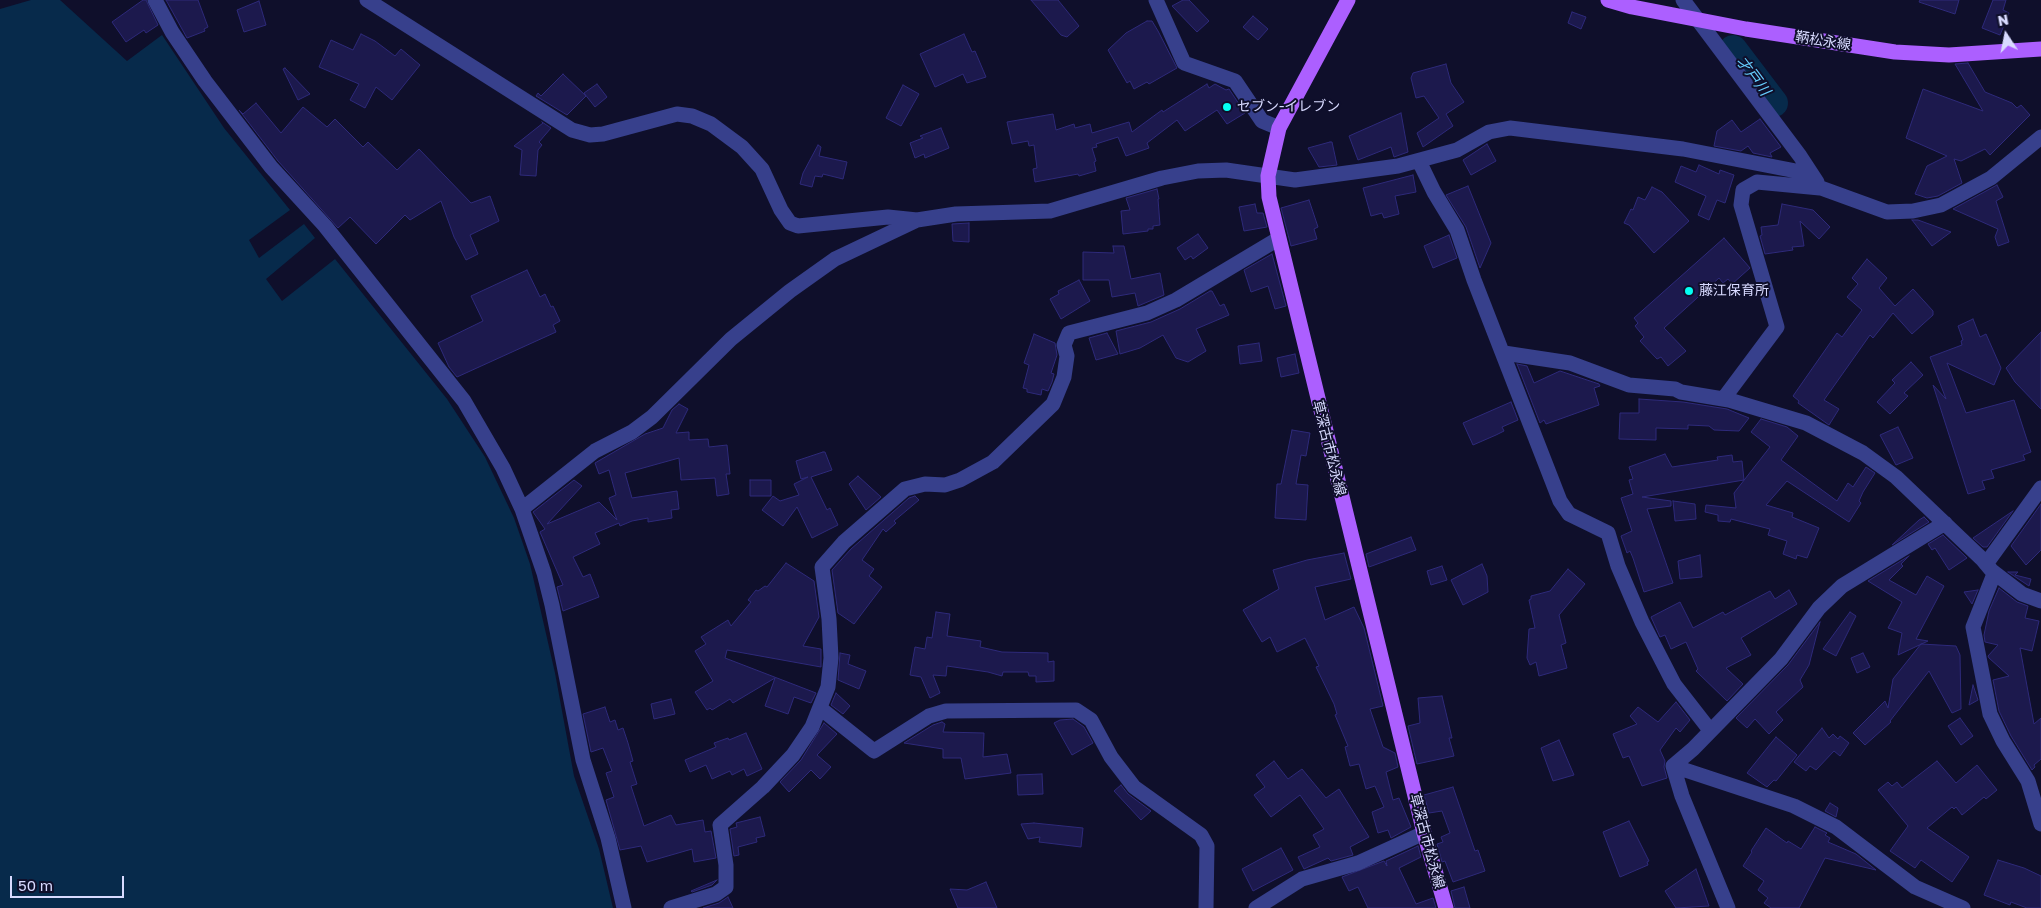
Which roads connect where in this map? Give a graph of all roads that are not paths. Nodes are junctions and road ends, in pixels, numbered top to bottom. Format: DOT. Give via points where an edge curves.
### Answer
graph roads {
  1 [pos="155,0"];
  2 [pos="367,0"];
  3 [pos="1156,0"];
  4 [pos="1348,0"];
  5 [pos="1608,0"];
  6 [pos="1683,0"];
  7 [pos="1700,20"];
  8 [pos="2041,49"];
  9 [pos="1279,128"];
  10 [pos="2041,137"];
  11 [pos="1419,161"];
  12 [pos="1268,176"];
  13 [pos="1821,188"];
  14 [pos="917,220"];
  15 [pos="1278,239"];
  16 [pos="1504,353"];
  17 [pos="1729,400"];
  18 [pos="2041,488"];
  19 [pos="522,509"];
  20 [pos="1944,523"];
  21 [pos="1989,568"];
  22 [pos="2041,601"];
  23 [pos="820,708"];
  24 [pos="1709,729"];
  25 [pos="1673,766"];
  26 [pos="2041,824"];
  27 [pos="1424,833"];
  28 [pos="624,908"];
  29 [pos="671,908"];
  30 [pos="1206,908"];
  31 [pos="1256,908"];
  32 [pos="1446,908"];
  33 [pos="1728,908"];
  34 [pos="1963,908"];
  1 -- 19 [label="street" via="205,81 265,160 325,226 464,401"];
  2 -- 14 [label="street" via="572,130 590,135 603,134 678,114 711,124 742,147 762,169 782,210 790,222 798,226 888,217"];
  3 -- 9 [label="street" via="1184,63 1235,81 1262,121"];
  4 -- 9 [label="main road, 草深古市松永線"];
  5 -- 7 [label="main road, 鞆松永線"];
  6 -- 7 [label="street"];
  7 -- 8 [label="main road, 鞆松永線" via="1895,52 1949,55"];
  7 -- 13 [label="street"];
  9 -- 12 [label="main road, 草深古市松永線"];
  10 -- 13 [label="street" via="1990,178 1941,206 1887,212"];
  11 -- 12 [label="street" via="1295,180"];
  11 -- 13 [label="street" via="1457,150 1489,132 1510,128 1683,150 1796,170"];
  11 -- 16 [label="street" via="1457,230"];
  12 -- 14 [label="street" via="1226,170 1198,171 1162,178 1050,211 956,214"];
  12 -- 15 [label="main road, 草深古市松永線"];
  13 -- 17 [label="street" via="1757,182 1744,190 1741,205 1777,327 1724,398"];
  14 -- 19 [label="street" via="834,259 790,291 731,339 652,417 632,432 595,451"];
  15 -- 23 [label="street" via="1176,300 1147,313 1069,333 1064,345 1067,356 1064,378 1053,404 993,462 945,485 925,484 905,489 844,542 822,567 831,658 828,687"];
  15 -- 27 [label="main road, 草深古市松永線"];
  16 -- 17 [label="street" via="1570,363 1629,385 1675,389"];
  16 -- 24 [label="street" via="1560,502 1569,514 1608,533 1642,622 1674,684"];
  17 -- 20 [label="street" via="1806,423 1863,453 1896,477"];
  18 -- 21 [label="street"];
  19 -- 28 [label="street" via="552,605 583,760 608,838"];
  20 -- 21 [label="street"];
  20 -- 24 [label="street" via="1842,586 1819,608 1781,659"];
  21 -- 22 [label="street" via="2022,594"];
  21 -- 26 [label="street" via="1994,574 1973,627 1990,714 2028,781"];
  23 -- 29 [label="street" via="812,727 793,755 763,787 720,824 726,887 716,894"];
  23 -- 30 [label="street" via="874,751 929,716 946,711 1076,710 1091,720 1111,757 1134,788 1201,835 1207,846"];
  24 -- 25 [label="street"];
  25 -- 33 [label="street"];
  25 -- 34 [label="street" via="1794,806 1836,827 1915,887"];
  27 -- 31 [label="street" via="1358,863 1302,879"];
  27 -- 32 [label="main road, 草深古市松永線"];
}
